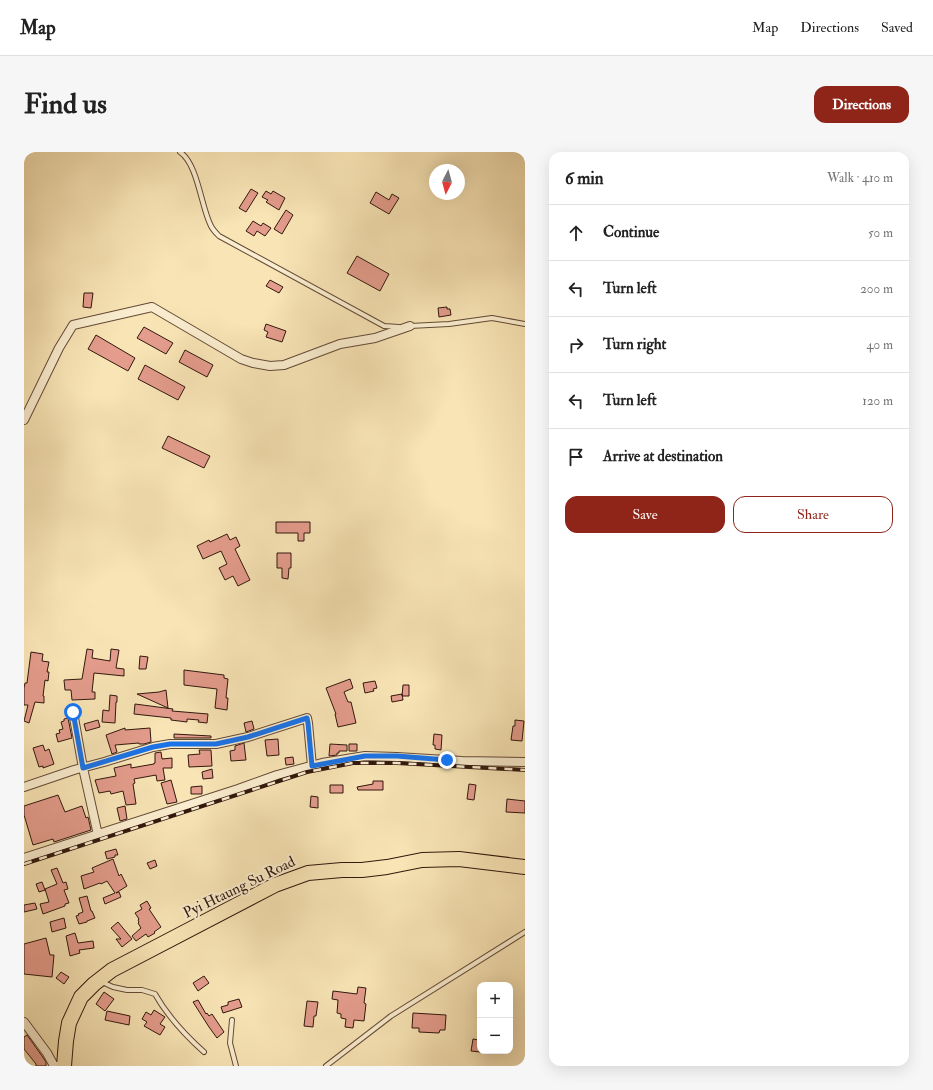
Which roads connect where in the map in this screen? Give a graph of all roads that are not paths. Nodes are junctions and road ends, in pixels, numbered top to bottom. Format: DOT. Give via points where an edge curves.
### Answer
graph roads {
  1 [pos="180,152"];
  2 [pos="525,324"];
  3 [pos="410,326"];
  4 [pos="24,420"];
  5 [pos="73,712"];
  6 [pos="525,762"];
  7 [pos="312,766"];
  8 [pos="83,768"];
  9 [pos="24,787"];
  10 [pos="98,835"];
  11 [pos="24,858"];
  12 [pos="525,867"];
  13 [pos="525,932"];
  14 [pos="99,980"];
  15 [pos="232,1020"];
  16 [pos="24,1022"];
  17 [pos="204,1052"];
  18 [pos="56,1066"];
  19 [pos="64,1066"];
  20 [pos="236,1066"];
  21 [pos="326,1066"];
  1 -- 3 [label="lane" via="185,155 191,166 211,226 219,236 384,326"];
  2 -- 3 [label="lane" via="492,318"];
  3 -- 4 [label="street" via="375,338 340,344 284,365 270,366 241,359 152,307 73,325"];
  5 -- 8 [label="street"];
  6 -- 7 [label="street" via="365,756"];
  7 -- 8 [label="street" via="307,718 248,737 216,744 153,747"];
  7 -- 10 [label="street" via="276,775"];
  8 -- 9 [label="street"];
  8 -- 10 [label="street"];
  10 -- 11 [label="street"];
  12 -- 14 [label="highway, Pyi Htaung Su Road" via="459,859 422,860 362,870 308,873 275,885 112,970"];
  13 -- 21 [label="lane" via="391,1016"];
  14 -- 17 [label="lane" via="114,987 155,994 186,1036"];
  14 -- 19 [label="highway, Pyi Htaung Su Road" via="81,997 69,1023"];
  15 -- 20 [label="lane" via="230,1043"];
  16 -- 18 [label="street"];
}
